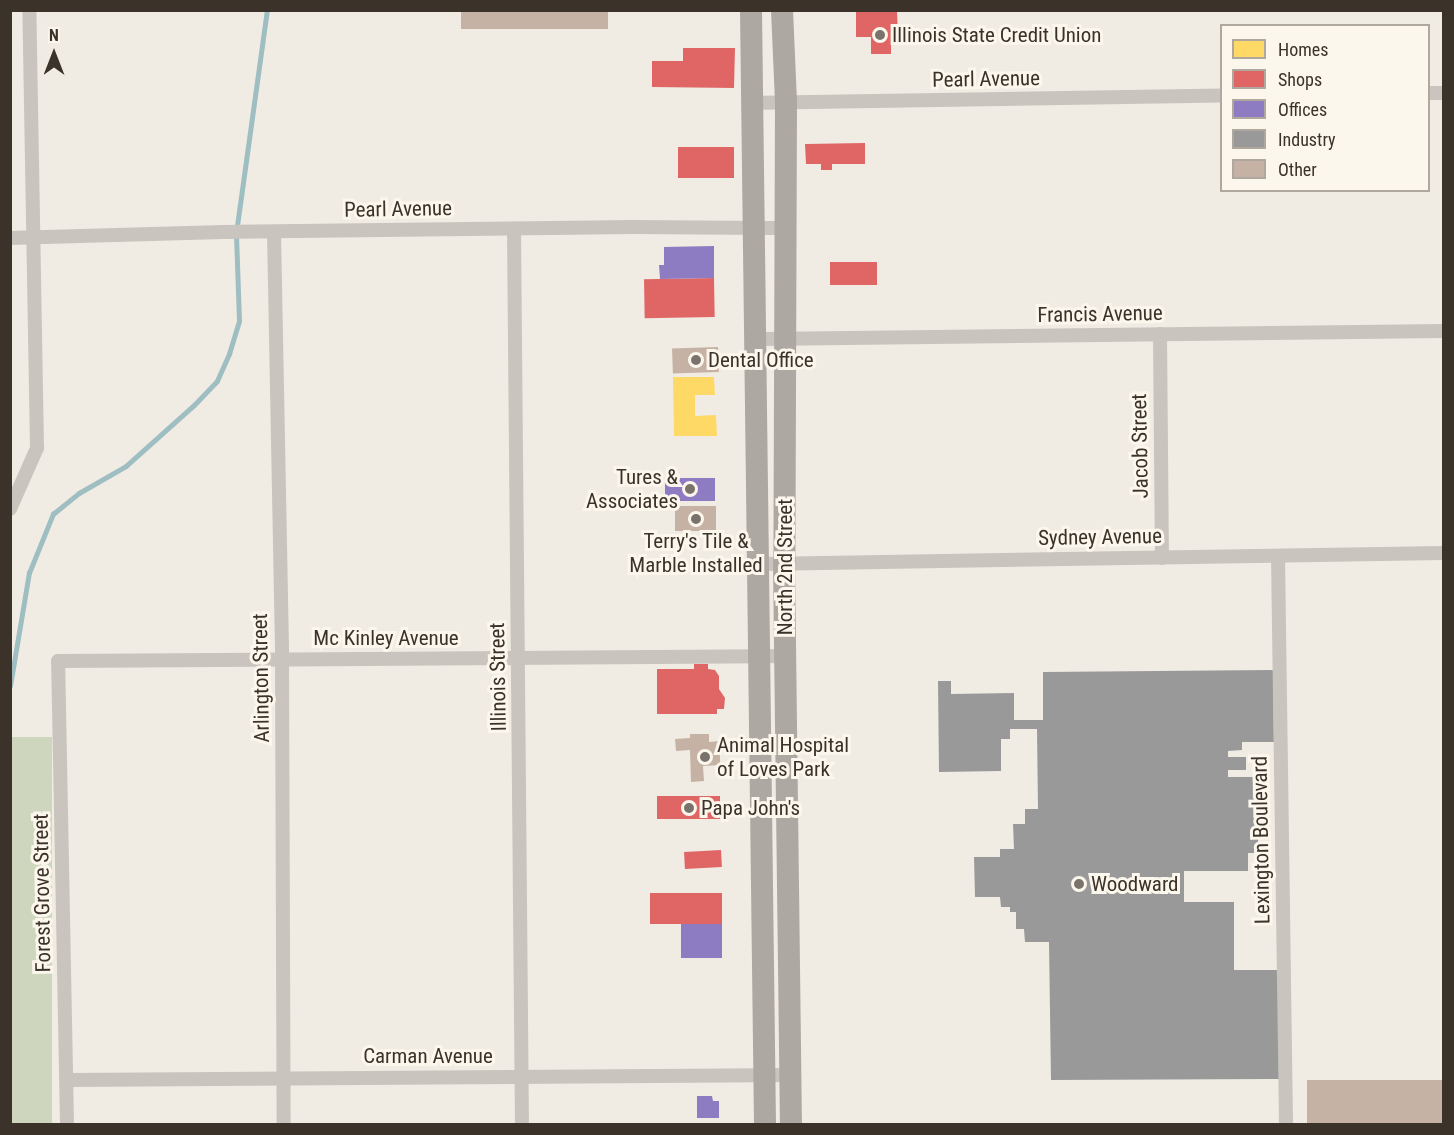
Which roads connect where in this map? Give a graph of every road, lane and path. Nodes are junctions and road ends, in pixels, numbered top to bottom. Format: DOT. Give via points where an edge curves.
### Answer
graph roads {
  1 [pos="29,10"];
  2 [pos="751,10"];
  3 [pos="782,10"];
  4 [pos="1220,96"];
  5 [pos="752,103"];
  6 [pos="786,103"];
  7 [pos="753,228"];
  8 [pos="785,228"];
  9 [pos="514,229"];
  10 [pos="274,232"];
  11 [pos="31,237"];
  12 [pos="10,238"];
  13 [pos="1443,331"];
  14 [pos="1160,334"];
  15 [pos="757,339"];
  16 [pos="785,339"];
  17 [pos="10,509"];
  18 [pos="1443,553"];
  19 [pos="1278,556"];
  20 [pos="1162,558"];
  21 [pos="784,563"];
  22 [pos="758,564"];
  23 [pos="760,656"];
  24 [pos="786,656"];
  25 [pos="282,659"];
  26 [pos="519,659"];
  27 [pos="58,661"];
  28 [pos="764,1074"];
  29 [pos="790,1075"];
  30 [pos="284,1077"];
  31 [pos="522,1077"];
  32 [pos="67,1080"];
  33 [pos="67,1125"];
  34 [pos="284,1125"];
  35 [pos="522,1125"];
  36 [pos="765,1125"];
  37 [pos="791,1125"];
  38 [pos="1286,1125"];
  1 -- 11 [label="street"];
  2 -- 5 [label="main road, North 2nd Street"];
  3 -- 6 [label="main road, North 2nd Street"];
  4 -- 6 [label="street, Pearl Avenue"];
  5 -- 6 [label="street, Pearl Avenue"];
  5 -- 7 [label="main road, North 2nd Street"];
  6 -- 8 [label="main road, North 2nd Street"];
  7 -- 8 [label="street, Pearl Avenue"];
  7 -- 9 [label="street, Pearl Avenue"];
  7 -- 15 [label="main road, North 2nd Street"];
  8 -- 16 [label="main road, North 2nd Street"];
  9 -- 10 [label="street, Pearl Avenue"];
  9 -- 26 [label="street, Illinois Street"];
  10 -- 11 [label="street, Pearl Avenue"];
  10 -- 25 [label="street, Arlington Street"];
  11 -- 12 [label="street, Pearl Avenue"];
  11 -- 17 [label="street" via="37,448"];
  13 -- 14 [label="street, Francis Avenue"];
  14 -- 16 [label="street, Francis Avenue"];
  14 -- 20 [label="street, Jacob Street"];
  15 -- 16 [label="street, Francis Avenue"];
  15 -- 22 [label="main road, North 2nd Street"];
  16 -- 21 [label="main road, North 2nd Street"];
  18 -- 19 [label="street, Sydney Avenue"];
  19 -- 20 [label="street, Sydney Avenue"];
  19 -- 38 [label="street, Lexington Boulevard"];
  20 -- 21 [label="street, Sydney Avenue"];
  21 -- 22 [label="street, Sydney Avenue"];
  21 -- 24 [label="main road, North 2nd Street"];
  22 -- 23 [label="main road, North 2nd Street"];
  23 -- 24 [label="street, Mc Kinley Avenue"];
  23 -- 26 [label="street, Mc Kinley Avenue"];
  23 -- 28 [label="main road, North 2nd Street"];
  24 -- 29 [label="main road, North 2nd Street"];
  25 -- 26 [label="street, Mc Kinley Avenue"];
  25 -- 27 [label="street, Mc Kinley Avenue"];
  25 -- 30 [label="street, Arlington Street"];
  26 -- 31 [label="street, Illinois Street"];
  27 -- 32 [label="street, Forest Grove Street"];
  28 -- 29 [label="street, Carman Avenue"];
  28 -- 31 [label="street, Carman Avenue"];
  28 -- 36 [label="main road, North 2nd Street"];
  29 -- 37 [label="main road, North 2nd Street"];
  30 -- 31 [label="street, Carman Avenue"];
  30 -- 32 [label="street, Carman Avenue"];
  30 -- 34 [label="street, Arlington Street"];
  31 -- 35 [label="street, Illinois Street"];
  32 -- 33 [label="street, Forest Grove Street"];
}
